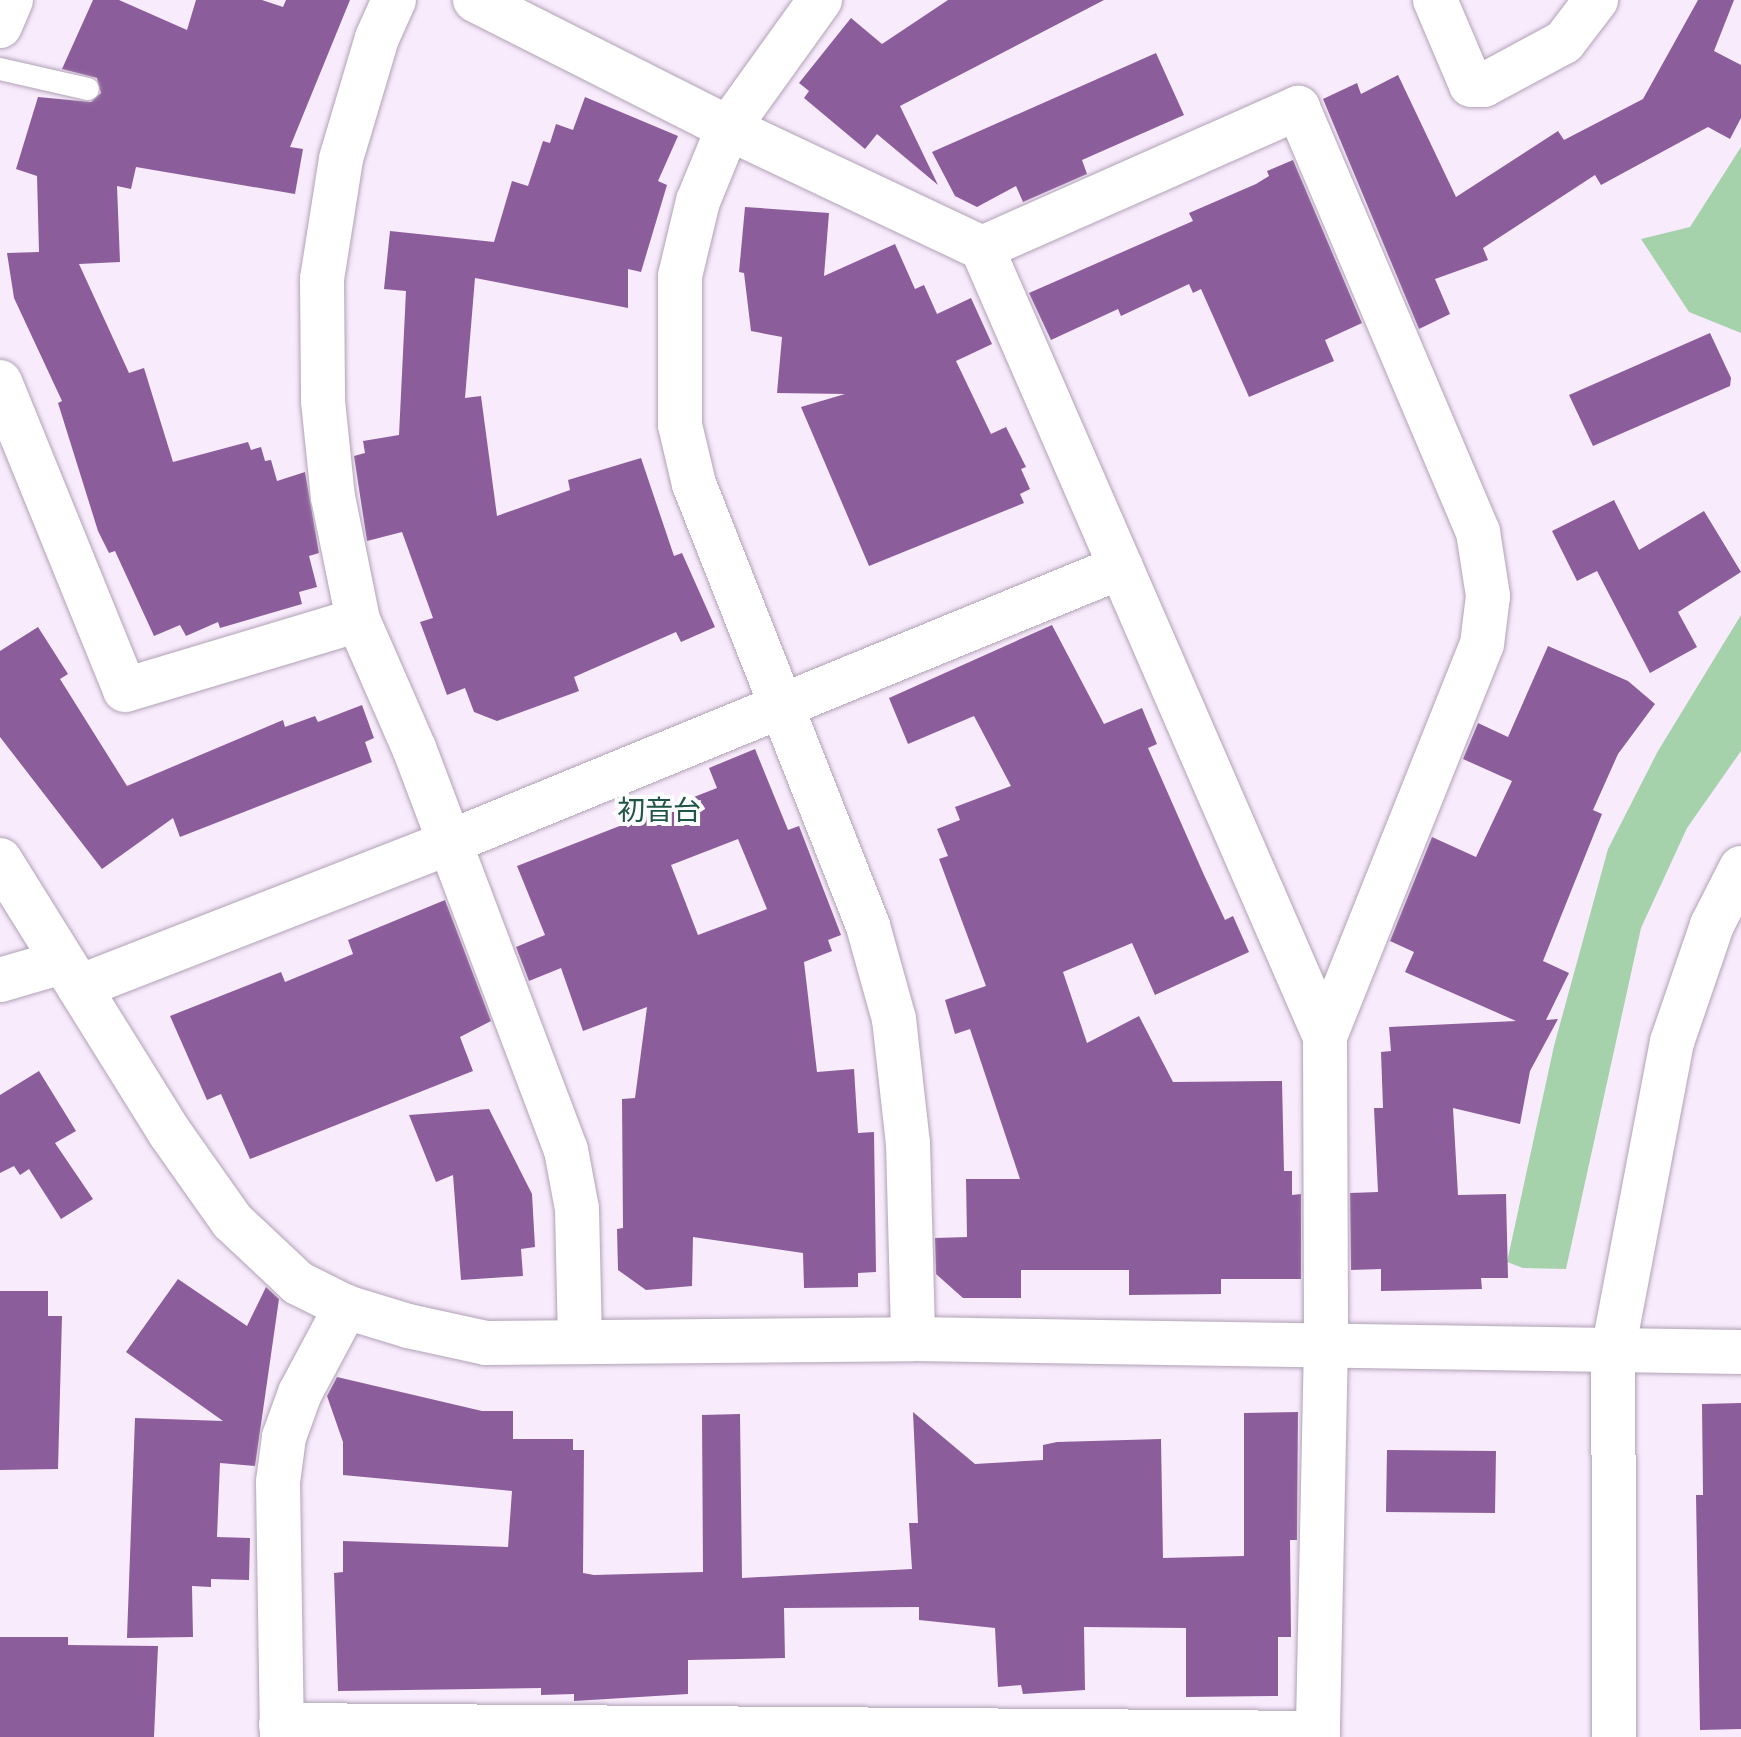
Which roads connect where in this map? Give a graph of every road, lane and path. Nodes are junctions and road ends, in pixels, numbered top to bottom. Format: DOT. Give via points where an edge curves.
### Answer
graph roads {
  1 [pos="11,0"];
  2 [pos="394,0"];
  3 [pos="475,0"];
  4 [pos="820,0"];
  5 [pos="1435,0"];
  6 [pos="1596,0"];
  7 [pos="0,26"];
  8 [pos="0,69"];
  9 [pos="88,89"];
  10 [pos="728,128"];
  11 [pos="982,248"];
  12 [pos="0,382"];
  13 [pos="1121,567"];
  14 [pos="358,620"];
  15 [pos="781,707"];
  16 [pos="450,842"];
  17 [pos="0,860"];
  18 [pos="1741,868"];
  19 [pos="70,974"];
  20 [pos="0,980"];
  21 [pos="1325,1037"];
  22 [pos="346,1307"];
  23 [pos="913,1339"];
  24 [pos="580,1340"];
  25 [pos="1326,1343"];
  26 [pos="1613,1351"];
  27 [pos="1741,1352"];
  28 [pos="282,1731"];
  29 [pos="1318,1735"];
  30 [pos="1614,1737"];
  1 -- 7 [label="street"];
  2 -- 14 [label="street" via="377,38 341,159 322,279 323,401 333,497"];
  3 -- 10 [label="street"];
  4 -- 10 [label="street"];
  5 -- 6 [label="street" via="1471,85 1484,85 1564,42"];
  8 -- 9 [label="lane"];
  10 -- 11 [label="street"];
  10 -- 15 [label="street" via="698,201 680,276 680,425 694,484"];
  11 -- 13 [label="street"];
  11 -- 21 [label="street" via="1298,108 1358,243 1478,532 1488,596 1482,644 1465,695"];
  12 -- 14 [label="street" via="125,690"];
  13 -- 15 [label="street"];
  13 -- 21 [label="street"];
  14 -- 16 [label="street"];
  15 -- 16 [label="street"];
  15 -- 23 [label="street" via="868,926 894,1019 908,1143"];
  16 -- 19 [label="street"];
  16 -- 24 [label="street" via="566,1150 577,1209"];
  17 -- 19 [label="street"];
  18 -- 26 [label="street" via="1712,925 1672,1042"];
  19 -- 20 [label="street"];
  19 -- 22 [label="street" via="232,1221 298,1283"];
  21 -- 25 [label="street"];
  22 -- 24 [label="street" via="486,1343"];
  22 -- 28 [label="street" via="300,1393 284,1437 278,1482"];
  23 -- 24 [label="street"];
  23 -- 25 [label="street"];
  25 -- 26 [label="street"];
  25 -- 29 [label="street"];
  26 -- 27 [label="street"];
  26 -- 30 [label="street"];
  28 -- 29 [label="street"];
}
